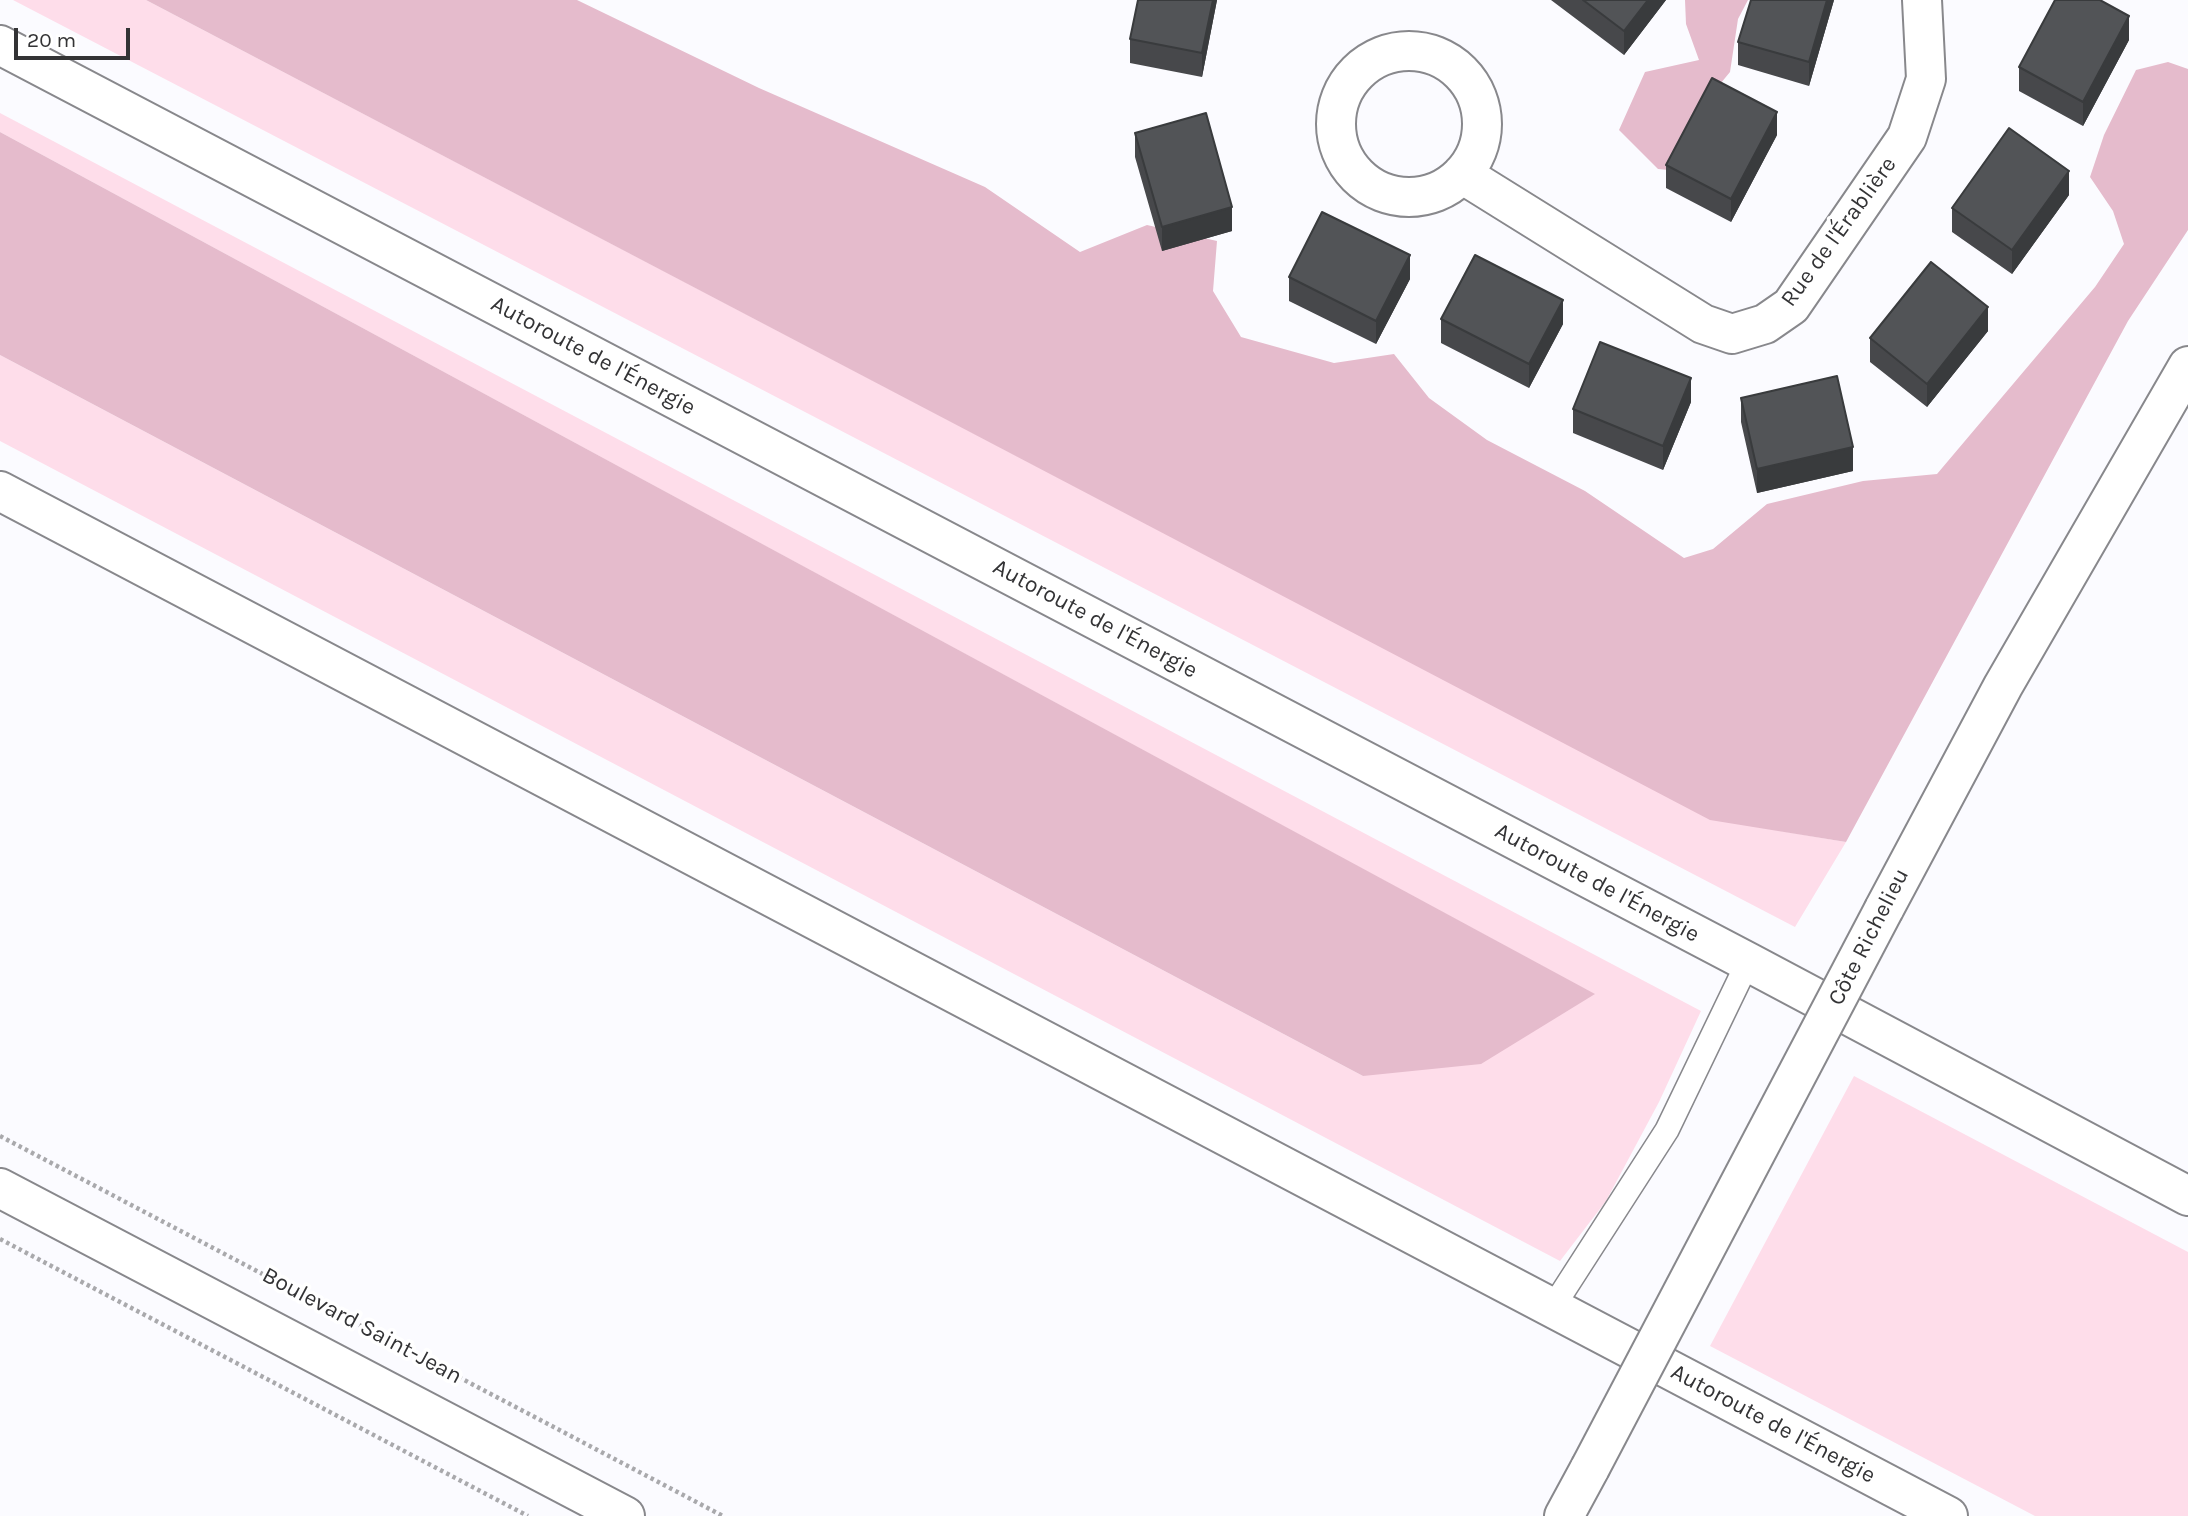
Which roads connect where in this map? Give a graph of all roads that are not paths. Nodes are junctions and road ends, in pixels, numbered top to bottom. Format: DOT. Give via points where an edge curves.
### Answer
graph roads {
  1 [pos="1922,0"];
  2 [pos="0,45"];
  3 [pos="1462,174"];
  4 [pos="2188,366"];
  5 [pos="0,491"];
  6 [pos="1748,962"];
  7 [pos="0,1188"];
  8 [pos="2188,1196"];
  9 [pos="1553,1307"];
  10 [pos="625,1516"];
  11 [pos="1564,1516"];
  12 [pos="1948,1516"];
  1 -- 3 [label="main road, Rue de l'Érablière" via="1926,79 1907,137 1791,306 1765,324 1732,334 1703,324"];
  2 -- 6 [label="main road, Autoroute de l'Énergie"];
  4 -- 11 [label="main road, Côte Richelieu, bridge" via="2003,686"];
  5 -- 9 [label="main road, Autoroute de l'Énergie"];
  6 -- 8 [label="main road, Autoroute de l'Énergie"];
  6 -- 9 [label="lane" via="1667,1129"];
  7 -- 10 [label="main road, Boulevard Saint-Jean"];
  9 -- 12 [label="main road, Autoroute de l'Énergie"];
}
